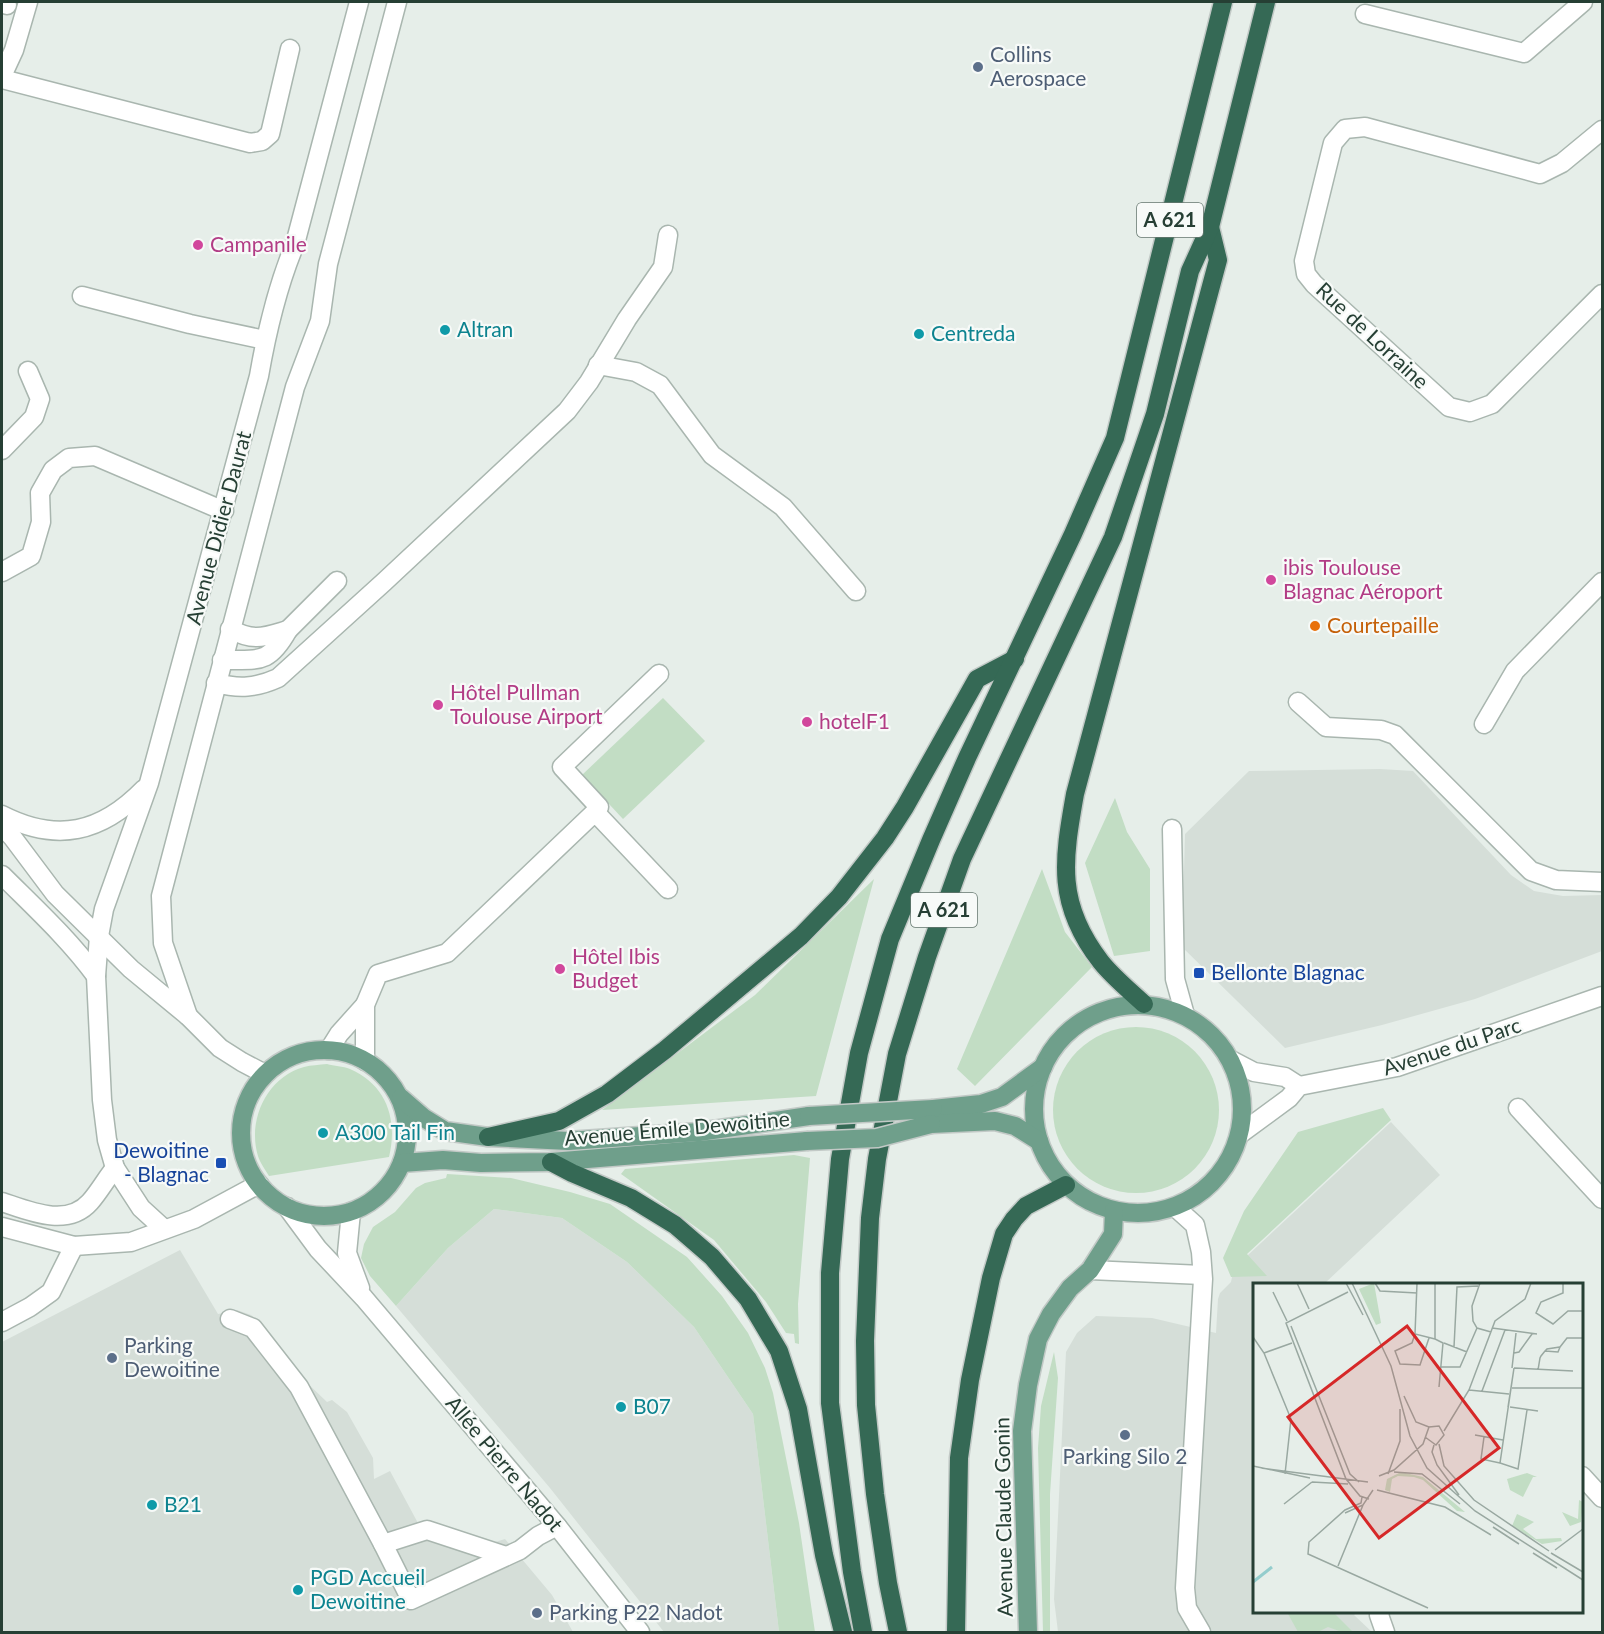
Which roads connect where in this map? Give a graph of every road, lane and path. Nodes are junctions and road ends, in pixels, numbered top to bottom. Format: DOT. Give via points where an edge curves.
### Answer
graph roads {
  1 [pos="28,2"];
  2 [pos="359,2"];
  3 [pos="397,2"];
  4 [pos="1223,2"];
  5 [pos="1266,2"];
  6 [pos="1583,2"];
  7 [pos="1365,14"];
  8 [pos="290,49"];
  9 [pos="2,77"];
  10 [pos="1602,130"];
  11 [pos="1210,228"];
  12 [pos="668,235"];
  13 [pos="1602,294"];
  14 [pos="82,296"];
  15 [pos="265,340"];
  16 [pos="598,365"];
  17 [pos="28,371"];
  18 [pos="2,450"];
  19 [pos="224,511"];
  20 [pos="2,572"];
  21 [pos="337,581"];
  22 [pos="1602,582"];
  23 [pos="856,591"];
  24 [pos="230,629"];
  25 [pos="288,630"];
  26 [pos="1015,659"];
  27 [pos="222,660"];
  28 [pos="659,674"];
  29 [pos="216,683"];
  30 [pos="1298,702"];
  31 [pos="1484,724"];
  32 [pos="149,783"];
  33 [pos="596,812"];
  34 [pos="2,815"];
  35 [pos="2,826"];
  36 [pos="1172,830"];
  37 [pos="2,875"];
  38 [pos="1602,882"];
  39 [pos="668,889"];
  40 [pos="99,936"];
  41 [pos="96,976"];
  42 [pos="1602,996"];
  43 [pos="1144,1004"];
  44 [pos="365,1005"];
  45 [pos="1185,1015"];
  46 [pos="188,1016"];
  47 [pos="329,1050"];
  48 [pos="1231,1060"];
  49 [pos="365,1061"];
  50 [pos="1043,1067"];
  51 [pos="265,1074"];
  52 [pos="1299,1086"];
  53 [pos="400,1098"];
  54 [pos="1518,1108"];
  55 [pos="932,1116"];
  56 [pos="1240,1134"];
  57 [pos="488,1137"];
  58 [pos="1040,1141"];
  59 [pos="551,1162"];
  60 [pos="402,1163"];
  61 [pos="115,1168"];
  62 [pos="259,1184"];
  63 [pos="1066,1185"];
  64 [pos="1602,1199"];
  65 [pos="2,1202"];
  66 [pos="287,1207"];
  67 [pos="1175,1207"];
  68 [pos="1114,1210"];
  69 [pos="351,1212"];
  70 [pos="2,1227"];
  71 [pos="164,1229"];
  72 [pos="74,1246"];
  73 [pos="1090,1270"];
  74 [pos="1202,1275"];
  75 [pos="364,1298"];
  76 [pos="230,1320"];
  77 [pos="2,1322"];
  78 [pos="1583,1478"];
  79 [pos="1602,1498"];
  80 [pos="557,1527"];
  81 [pos="383,1544"];
  82 [pos="506,1556"];
  83 [pos="1379,1613"];
  84 [pos="640,1632"];
  85 [pos="843,1632"];
  86 [pos="863,1632"];
  87 [pos="898,1632"];
  88 [pos="956,1632"];
  89 [pos="1028,1632"];
  90 [pos="1201,1632"];
  91 [pos="1385,1632"];
  1 -- 9 [label="street"];
  2 -- 15 [label="street, Avenue Didier Daurat" via="295,244 280,279"];
  3 -- 24 [label="street, Avenue Didier Daurat" via="328,264 320,321 295,387"];
  4 -- 26 [label="highway, A 621" via="1115,438"];
  5 -- 11 [label="highway, A 621"];
  6 -- 7 [label="street" via="1524,53"];
  8 -- 9 [label="street" via="270,134 262,141 250,143"];
  10 -- 13 [label="street, Rue de Lorraine" via="1562,163 1540,174 1365,126 1345,129 1333,143 1304,261 1306,274 1314,284 1449,407 1470,412 1492,404"];
  11 -- 43 [label="highway" via="1218,260 1075,794 1067,843 1066,877 1073,918 1102,963"];
  11 -- 87 [label="highway, A 621" via="1190,271 1155,414 1113,537 962,859 897,1054 870,1218 864,1341 875,1494"];
  12 -- 16 [label="street" via="663,267"];
  14 -- 15 [label="street"];
  15 -- 19 [label="street, Avenue Didier Daurat"];
  16 -- 23 [label="street" via="636,372 660,385 712,455 783,507"];
  16 -- 29 [label="street" via="567,411 278,678 242,688"];
  17 -- 18 [label="street" via="40,399 34,417"];
  19 -- 20 [label="street" via="95,456 69,459 53,470 40,493 41,522 31,556"];
  19 -- 32 [label="street, Avenue Didier Daurat"];
  21 -- 25 [label="street"];
  22 -- 31 [label="street" via="1515,671"];
  24 -- 25 [label="street" via="245,637 260,638"];
  24 -- 27 [label="street, Avenue Didier Daurat"];
  25 -- 27 [label="street" via="268,657"];
  26 -- 57 [label="highway" via="976,679 885,838 839,897 801,936 607,1094 559,1121"];
  26 -- 86 [label="highway, A 621" via="967,758 891,939 859,1053 840,1159 830,1273 830,1402"];
  27 -- 29 [label="street, Avenue Didier Daurat"];
  28 -- 33 [label="street" via="562,767 599,807"];
  29 -- 46 [label="street, Avenue Didier Daurat" via="161,896 163,943"];
  30 -- 38 [label="street" via="1326,727 1381,730 1395,735 1531,871 1556,880"];
  32 -- 34 [label="street" via="114,814 97,824 67,832 24,827"];
  32 -- 40 [label="street, Avenue Didier Daurat" via="104,909"];
  33 -- 39 [label="street"];
  33 -- 44 [label="street" via="447,953 378,974"];
  35 -- 40 [label="street" via="55,894"];
  36 -- 45 [label="street" via="1174,979"];
  37 -- 41 [label="street"];
  40 -- 41 [label="street"];
  40 -- 46 [label="street, Avenue Didier Daurat" via="148,985"];
  41 -- 61 [label="street" via="102,1100"];
  42 -- 52 [label="street, Avenue du Parc" via="1397,1067"];
  43 -- 45 [label="main road"];
  43 -- 50 [label="main road" via="1109,1008 1077,1023 1052,1048"];
  44 -- 47 [label="street"];
  44 -- 49 [label="street"];
  45 -- 48 [label="main road" via="1212,1034"];
  46 -- 51 [label="street, Avenue Didier Daurat" via="220,1048"];
  47 -- 49 [label="main road"];
  47 -- 51 [label="main road" via="306,1051 284,1059"];
  48 -- 52 [label="street" via="1254,1071 1285,1077"];
  48 -- 56 [label="main road" via="1241,1092"];
  49 -- 53 [label="main road" via="383,1074"];
  50 -- 55 [label="main road" via="1002,1097"];
  50 -- 58 [label="main road" via="1034,1112"];
  51 -- 62 [label="main road" via="251,1093 242,1116 241,1140 247,1163"];
  52 -- 56 [label="street"];
  53 -- 57 [label="main road, Avenue Émile Dewoitine" via="445,1131"];
  53 -- 60 [label="main road" via="407,1137"];
  54 -- 64 [label="street"];
  55 -- 57 [label="main road, Avenue Émile Dewoitine, bridge" via="809,1116 699,1132 568,1141"];
  55 -- 58 [label="main road" via="995,1121 1015,1126"];
  55 -- 59 [label="main road, Avenue Émile Dewoitine, bridge" via="877,1137"];
  56 -- 67 [label="main road" via="1226,1165 1212,1182"];
  58 -- 63 [label="main road" via="1045,1156"];
  59 -- 60 [label="main road, Avenue Émile Dewoitine"];
  59 -- 85 [label="highway" via="631,1198 675,1225 712,1257 748,1299 779,1351 798,1409 824,1555"];
  60 -- 69 [label="main road" via="381,1193"];
  61 -- 65 [label="street" via="89,1204 68,1216 45,1215"];
  61 -- 71 [label="street" via="141,1208"];
  62 -- 66 [label="main road"];
  62 -- 71 [label="street" via="194,1219"];
  63 -- 68 [label="main road" via="1088,1201"];
  63 -- 88 [label="highway" via="1026,1206 1014,1219 1004,1234 991,1278 959,1458"];
  66 -- 69 [label="main road" via="328,1216"];
  66 -- 75 [label="street, Allée Pierre Nadot" via="318,1249"];
  67 -- 68 [label="main road" via="1144,1214"];
  67 -- 74 [label="street" via="1195,1225"];
  68 -- 73 [label="main road, Avenue Claude Gonin" via="1113,1234"];
  69 -- 75 [label="street, Allée Pierre Nadot" via="347,1253"];
  70 -- 72 [label="street"];
  71 -- 72 [label="street" via="131,1242"];
  72 -- 77 [label="street" via="51,1292"];
  73 -- 74 [label="street"];
  73 -- 89 [label="main road, Avenue Claude Gonin" via="1070,1288 1051,1314 1038,1340 1028,1385 1022,1431"];
  74 -- 90 [label="street" via="1185,1588 1187,1608"];
  75 -- 80 [label="street, Allée Pierre Nadot"];
  76 -- 81 [label="street" via="253,1328 298,1387"];
  78 -- 79 [label="street"];
  80 -- 82 [label="street"];
  80 -- 84 [label="street, Allée Pierre Nadot"];
  81 -- 82 [label="street" via="427,1530"];
  81 -- 82 [label="street" via="411,1600"];
  83 -- 91 [label="street"];
}
